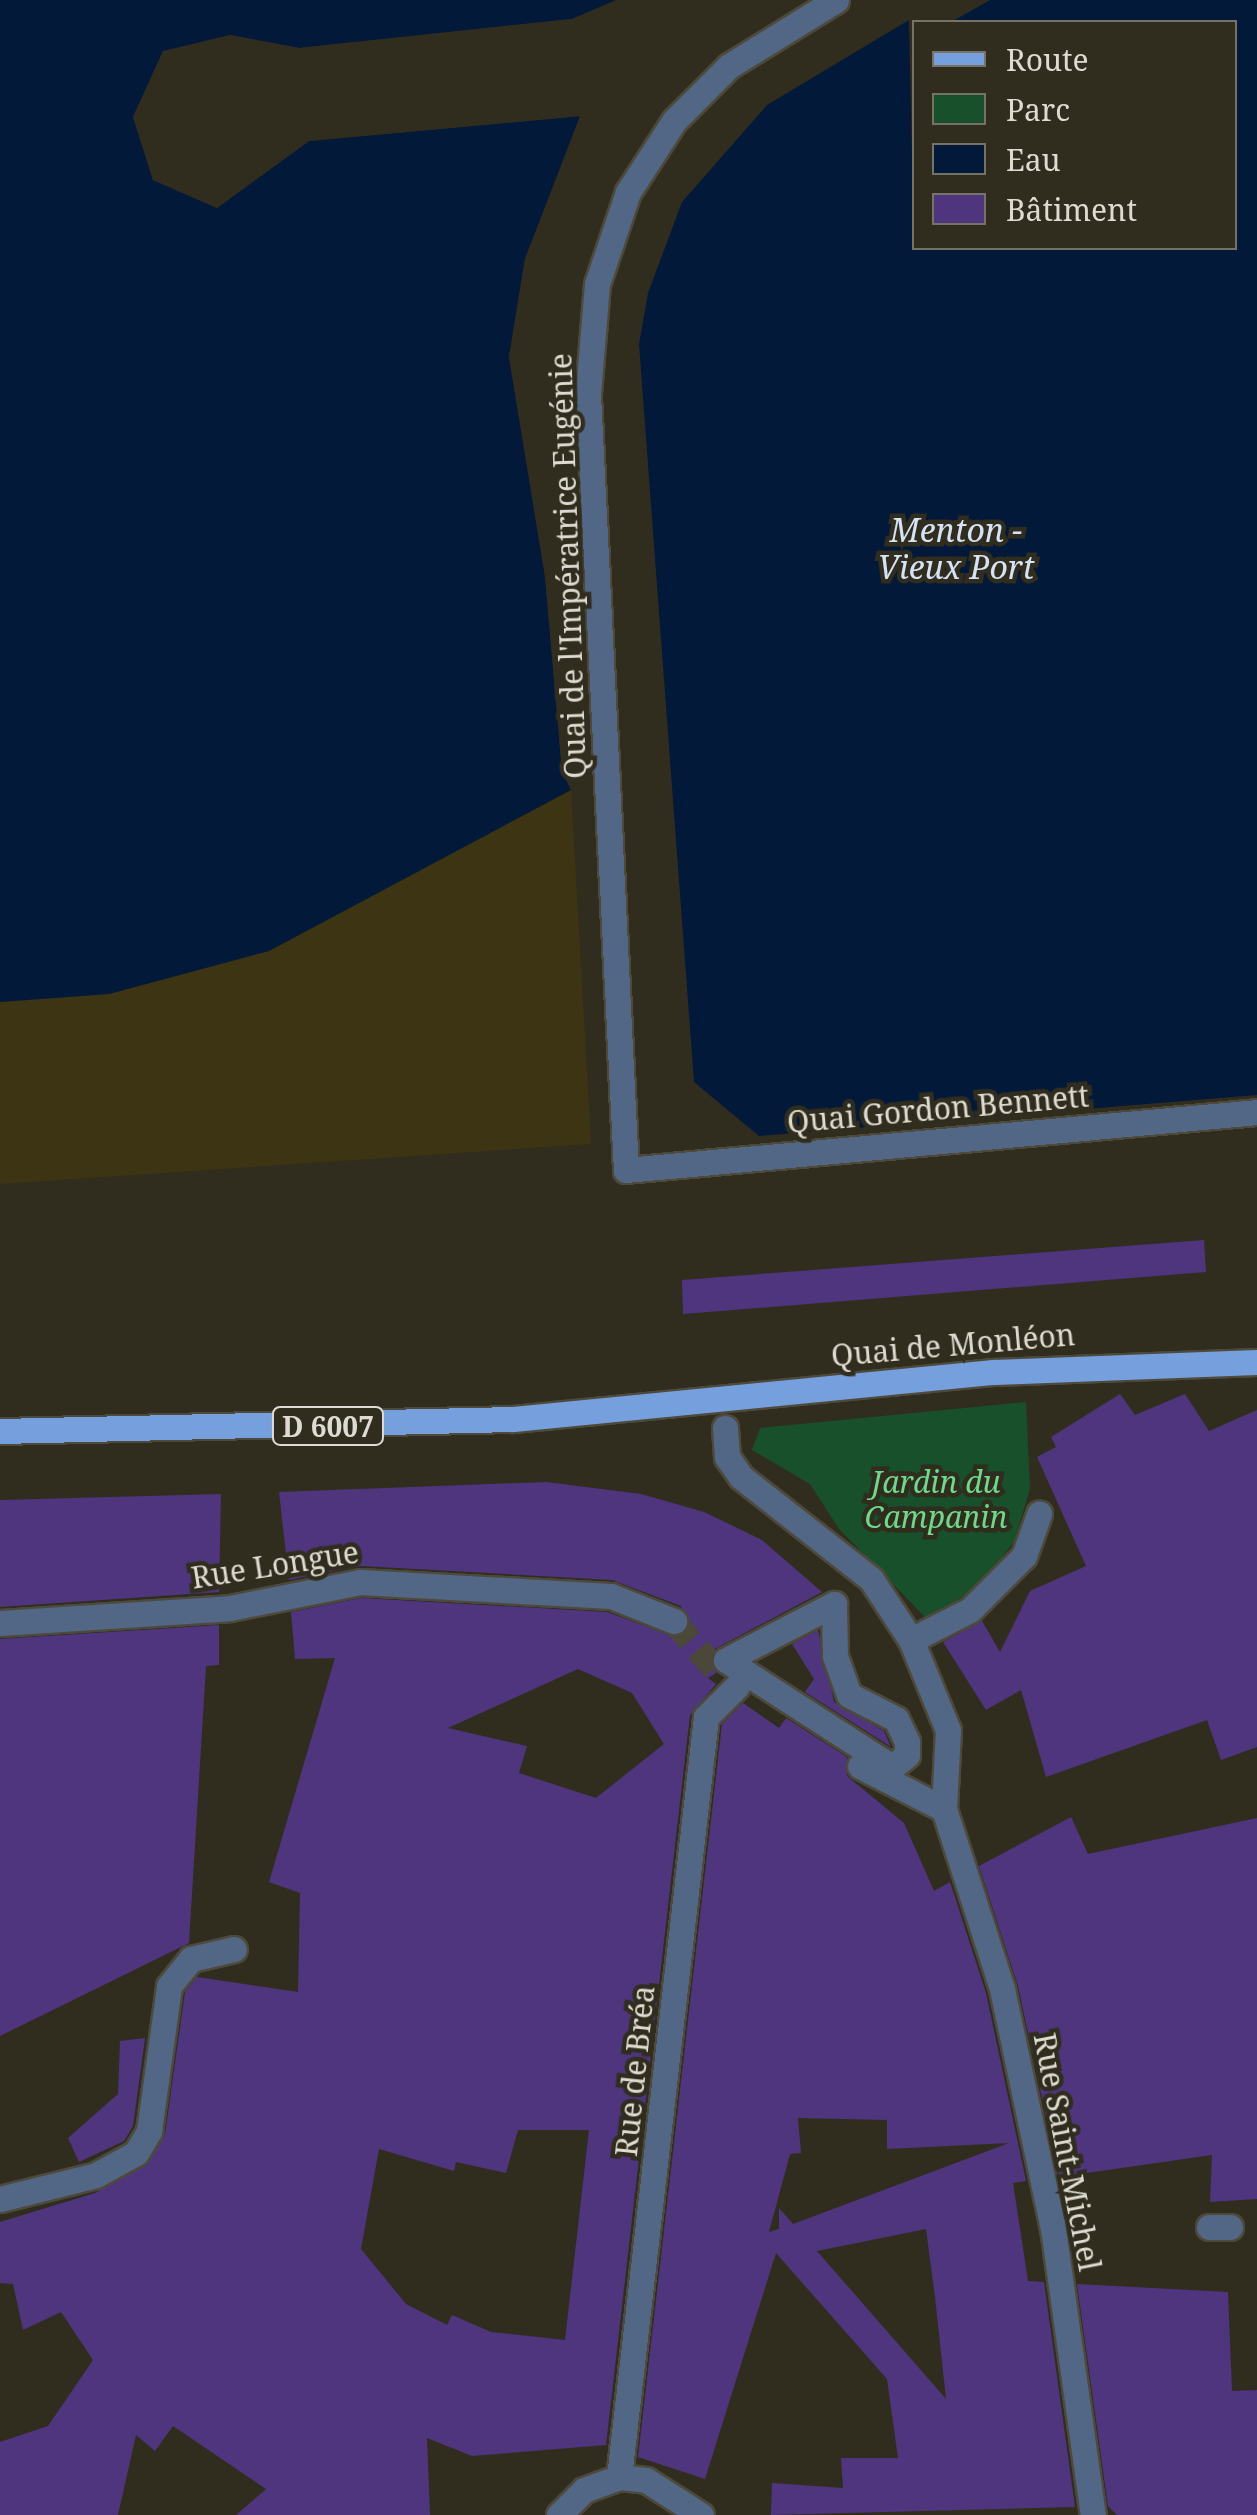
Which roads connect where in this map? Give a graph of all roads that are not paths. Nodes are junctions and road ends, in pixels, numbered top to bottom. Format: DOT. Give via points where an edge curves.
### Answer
graph roads {
  1 [pos="836,0"];
  2 [pos="1257,1112"];
  3 [pos="626,1170"];
  4 [pos="1257,1362"];
  5 [pos="725,1428"];
  6 [pos="0,1431"];
  7 [pos="1039,1514"];
  8 [pos="674,1621"];
  9 [pos="0,1623"];
  10 [pos="911,1640"];
  11 [pos="727,1673"];
  12 [pos="944,1809"];
  13 [pos="234,1949"];
  14 [pos="0,2199"];
  15 [pos="619,2476"];
  16 [pos="559,2515"];
  17 [pos="701,2515"];
  18 [pos="1092,2515"];
  1 -- 3 [label="street, Quai de l'Impératrice Eugénie" via="729,66 674,121 628,192 597,284 588,394"];
  2 -- 3 [label="street, Quai Gordon Bennett"];
  4 -- 6 [label="main road, Quai de Monléon / D 6007" via="1011,1371 514,1419"];
  5 -- 10 [label="street" via="727,1457 741,1477 871,1579"];
  7 -- 10 [label="street" via="1024,1556 970,1610"];
  8 -- 9 [label="street, Rue Longue" via="652,1607 575,1592 360,1582 230,1608"];
  10 -- 12 [label="street" via="948,1730"];
  11 -- 11 [label="street" via="834,1604 835,1656 849,1695 896,1719 908,1755 892,1768 880,1764"];
  11 -- 12 [label="street" via="895,1790"];
  11 -- 15 [label="street, Rue de Bréa" via="706,1717"];
  12 -- 18 [label="street, Rue Saint-Michel" via="1002,1989 1053,2228"];
  13 -- 14 [label="street" via="191,1959 169,1986 148,2131 136,2153 96,2175"];
  15 -- 16 [label="street" via="584,2490"];
  15 -- 17 [label="street" via="646,2480"];
}
